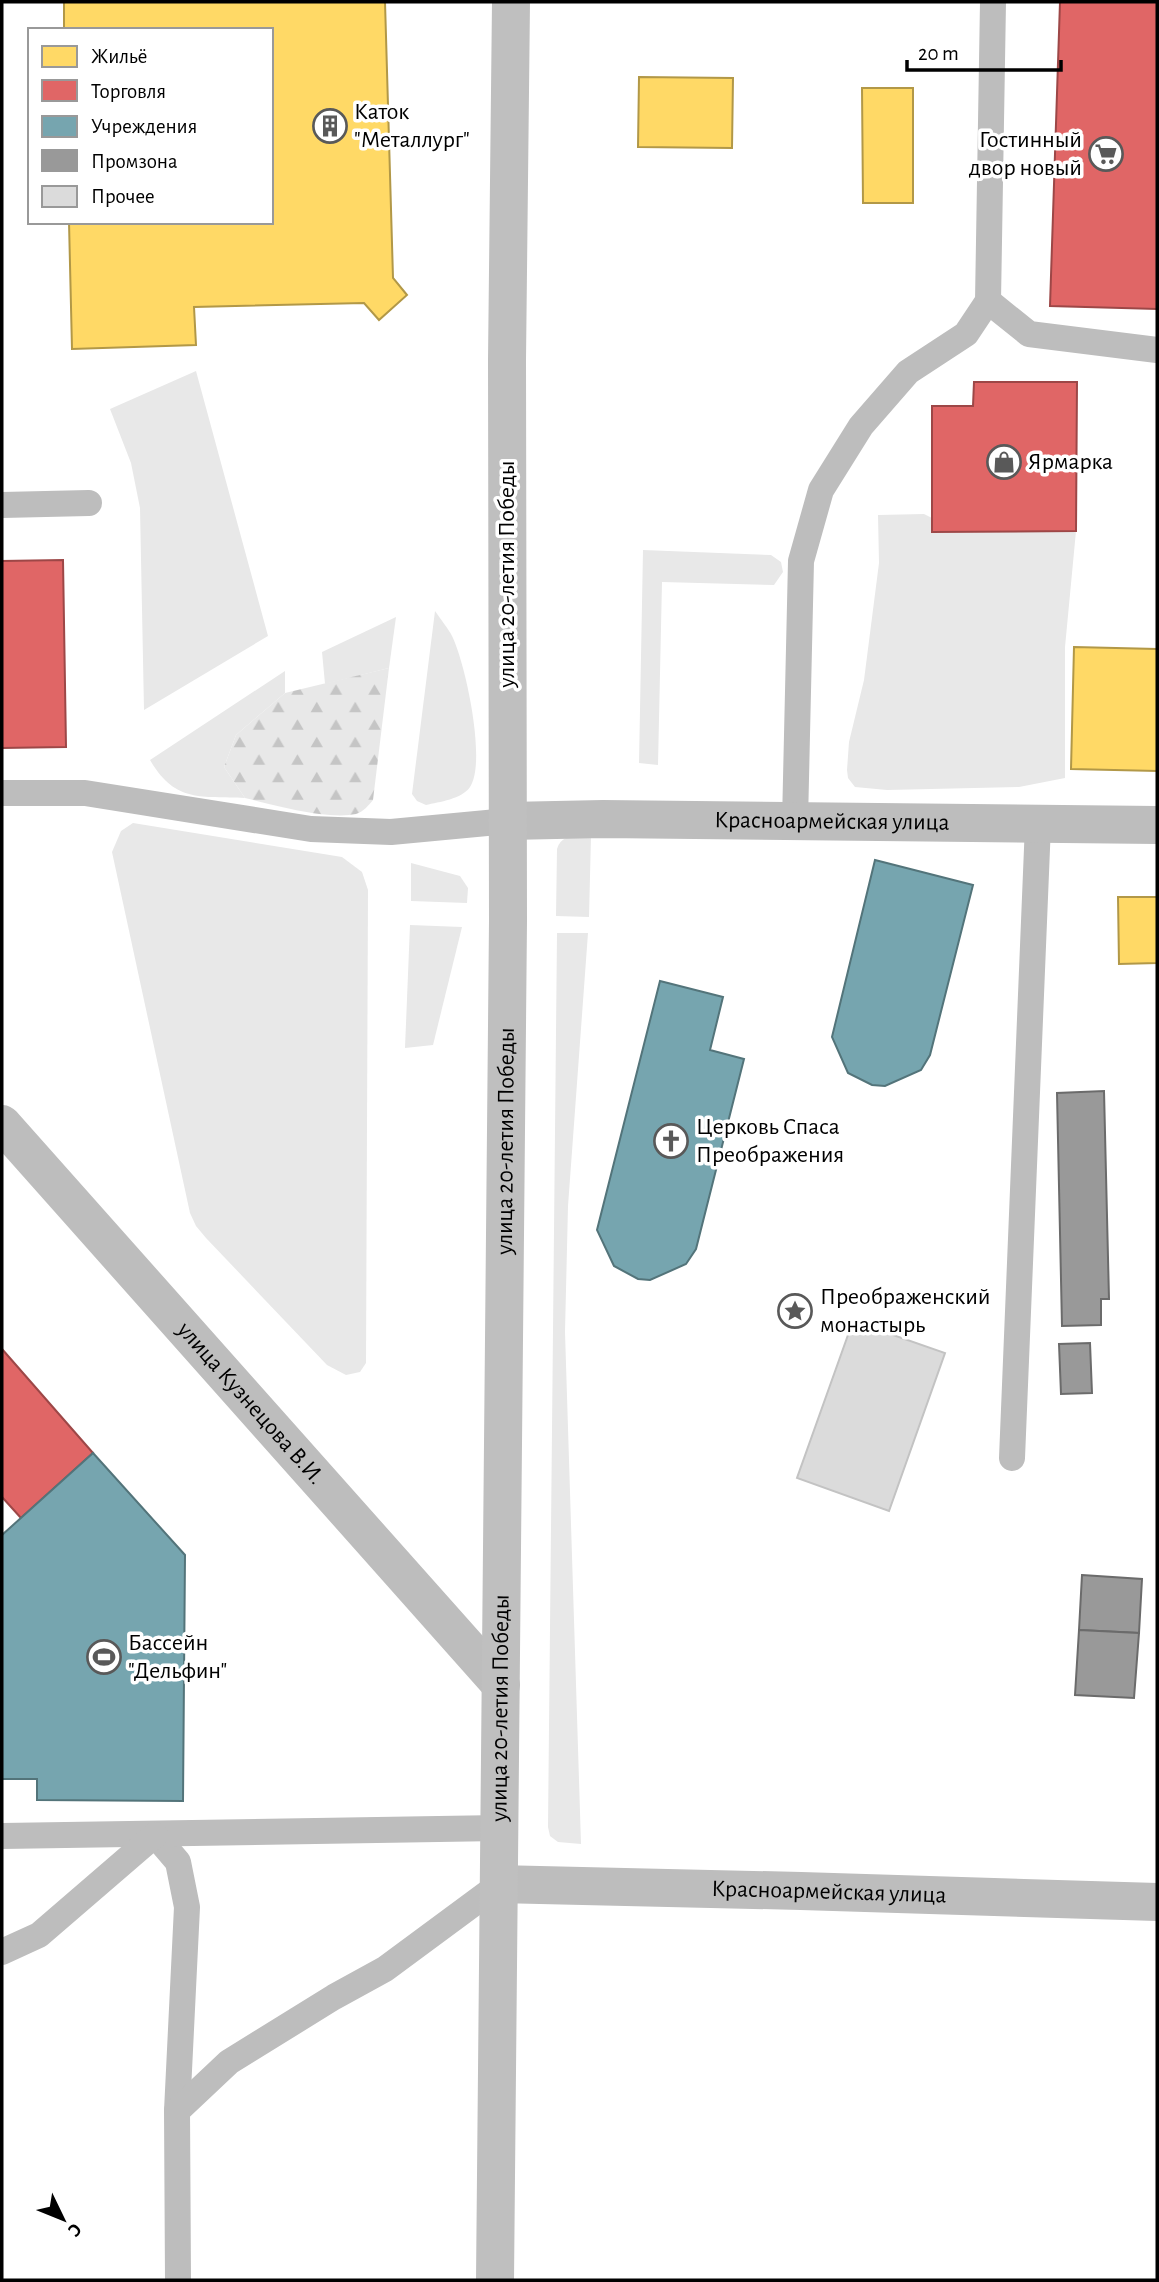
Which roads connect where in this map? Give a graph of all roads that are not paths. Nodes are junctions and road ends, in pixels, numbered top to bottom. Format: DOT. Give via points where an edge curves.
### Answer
graph roads {
  1 [pos="511,2"];
  2 [pos="993,2"];
  3 [pos="988,301"];
  4 [pos="1157,350"];
  5 [pos="89,503"];
  6 [pos="2,505"];
  7 [pos="2,793"];
  8 [pos="508,821"];
  9 [pos="795,822"];
  10 [pos="1038,824"];
  11 [pos="1157,825"];
  12 [pos="2,1124"];
  13 [pos="1012,1458"];
  14 [pos="501,1685"];
  15 [pos="500,1828"];
  16 [pos="155,1835"];
  17 [pos="2,1836"];
  18 [pos="500,1884"];
  19 [pos="1157,1902"];
  20 [pos="2,1952"];
  21 [pos="177,2110"];
  22 [pos="178,2280"];
  23 [pos="495,2280"];
  1 -- 8 [label="street, улица 20-летия Победы"];
  2 -- 3 [label="lane"];
  3 -- 4 [label="lane" via="1029,334"];
  3 -- 9 [label="lane" via="966,334 908,372 860,426 821,490 802,562"];
  5 -- 6 [label="lane"];
  7 -- 8 [label="lane" via="85,793 312,829 391,832"];
  8 -- 9 [label="street, Красноармейская улица"];
  8 -- 14 [label="street, улица 20-летия Победы"];
  9 -- 10 [label="street, Красноармейская улица"];
  10 -- 11 [label="street, Красноармейская улица"];
  10 -- 13 [label="lane"];
  12 -- 14 [label="street, улица Кузнецова В.И."];
  14 -- 15 [label="street, улица 20-летия Победы"];
  15 -- 16 [label="lane"];
  15 -- 18 [label="street, улица 20-летия Победы"];
  16 -- 17 [label="lane"];
  16 -- 20 [label="lane" via="39,1935"];
  16 -- 21 [label="lane" via="178,1862 187,1907"];
  18 -- 19 [label="street, Красноармейская улица"];
  18 -- 21 [label="lane" via="385,1969 229,2062"];
  18 -- 23 [label="street, улица 20-летия Победы"];
  21 -- 22 [label="lane"];
}
